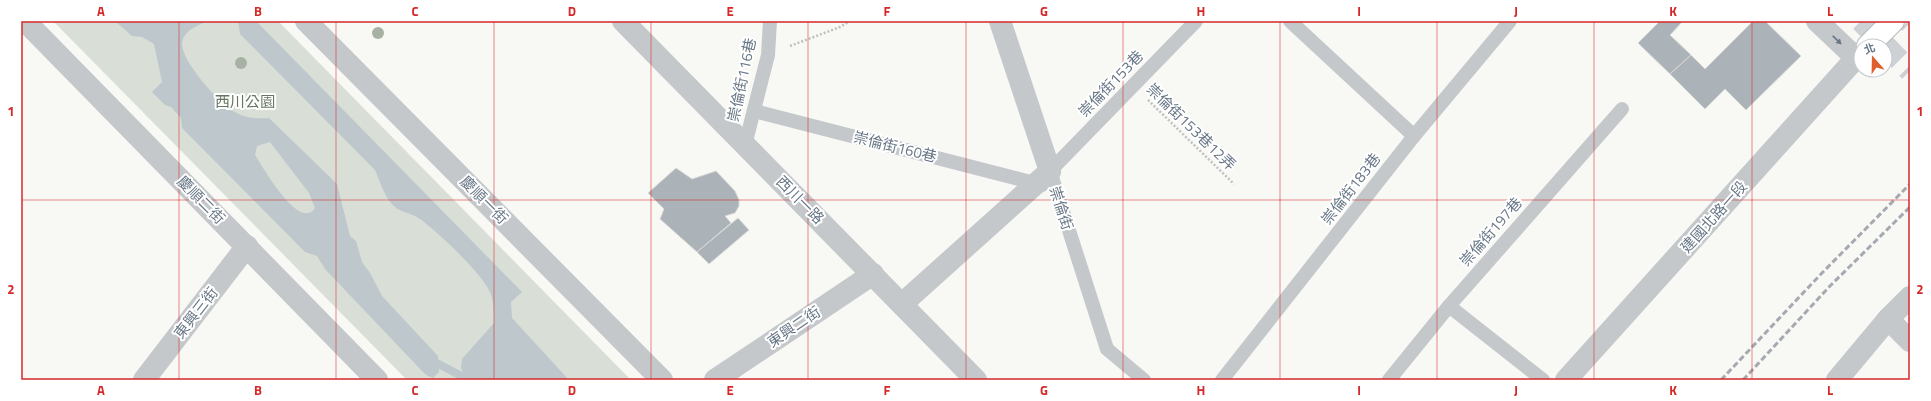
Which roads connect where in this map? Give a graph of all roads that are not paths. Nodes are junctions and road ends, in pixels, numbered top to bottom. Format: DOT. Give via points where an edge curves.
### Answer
graph roads {
  1 [pos="25,21"];
  2 [pos="306,21"];
  3 [pos="623,21"];
  4 [pos="770,21"];
  5 [pos="1000,21"];
  6 [pos="1196,21"];
  7 [pos="1290,21"];
  8 [pos="1510,21"];
  9 [pos="1818,21"];
  10 [pos="1893,21"];
  11 [pos="1876,38"];
  12 [pos="1853,46"];
  13 [pos="1853,62"];
  14 [pos="1622,109"];
  15 [pos="754,111"];
  16 [pos="1414,136"];
  17 [pos="745,145"];
  18 [pos="1047,181"];
  19 [pos="247,246"];
  20 [pos="873,274"];
  21 [pos="1910,297"];
  22 [pos="902,304"];
  23 [pos="1449,306"];
  24 [pos="1888,319"];
  25 [pos="1910,341"];
  26 [pos="144,380"];
  27 [pos="377,380"];
  28 [pos="662,380"];
  29 [pos="715,380"];
  30 [pos="976,380"];
  31 [pos="1144,380"];
  32 [pos="1222,380"];
  33 [pos="1388,380"];
  34 [pos="1543,380"];
  35 [pos="1566,380"];
  36 [pos="1837,380"];
  1 -- 19 [label="street, 慶順二街"];
  2 -- 28 [label="street, 慶順一街"];
  3 -- 17 [label="street, 西川一路"];
  4 -- 15 [label="lane, 崇倫街116巷" via="768,55"];
  5 -- 18 [label="street, 崇倫街"];
  6 -- 18 [label="lane, 崇倫街153巷"];
  7 -- 16 [label="lane"];
  8 -- 16 [label="lane, 崇倫街183巷"];
  9 -- 12 [label="street, one-way"];
  10 -- 11 [label="street, 建國北路一段"];
  13 -- 35 [label="street, 建國北路一段"];
  14 -- 23 [label="lane, 崇倫街197巷"];
  15 -- 17 [label="lane, 崇倫街116巷"];
  15 -- 18 [label="lane, 崇倫街160巷"];
  16 -- 32 [label="lane, 崇倫街183巷"];
  17 -- 20 [label="street, 西川一路"];
  18 -- 22 [label="street"];
  18 -- 31 [label="lane, 崇倫街" via="1108,349"];
  19 -- 26 [label="street, 東興三街"];
  19 -- 27 [label="street, 慶順二街"];
  20 -- 22 [label="street, 西川一路"];
  20 -- 29 [label="street, 東興二街"];
  21 -- 24 [label="street"];
  22 -- 30 [label="street, 西川一路"];
  23 -- 33 [label="lane, 崇倫街197巷"];
  23 -- 34 [label="lane"];
  24 -- 25 [label="street"];
  24 -- 36 [label="street"];
}
